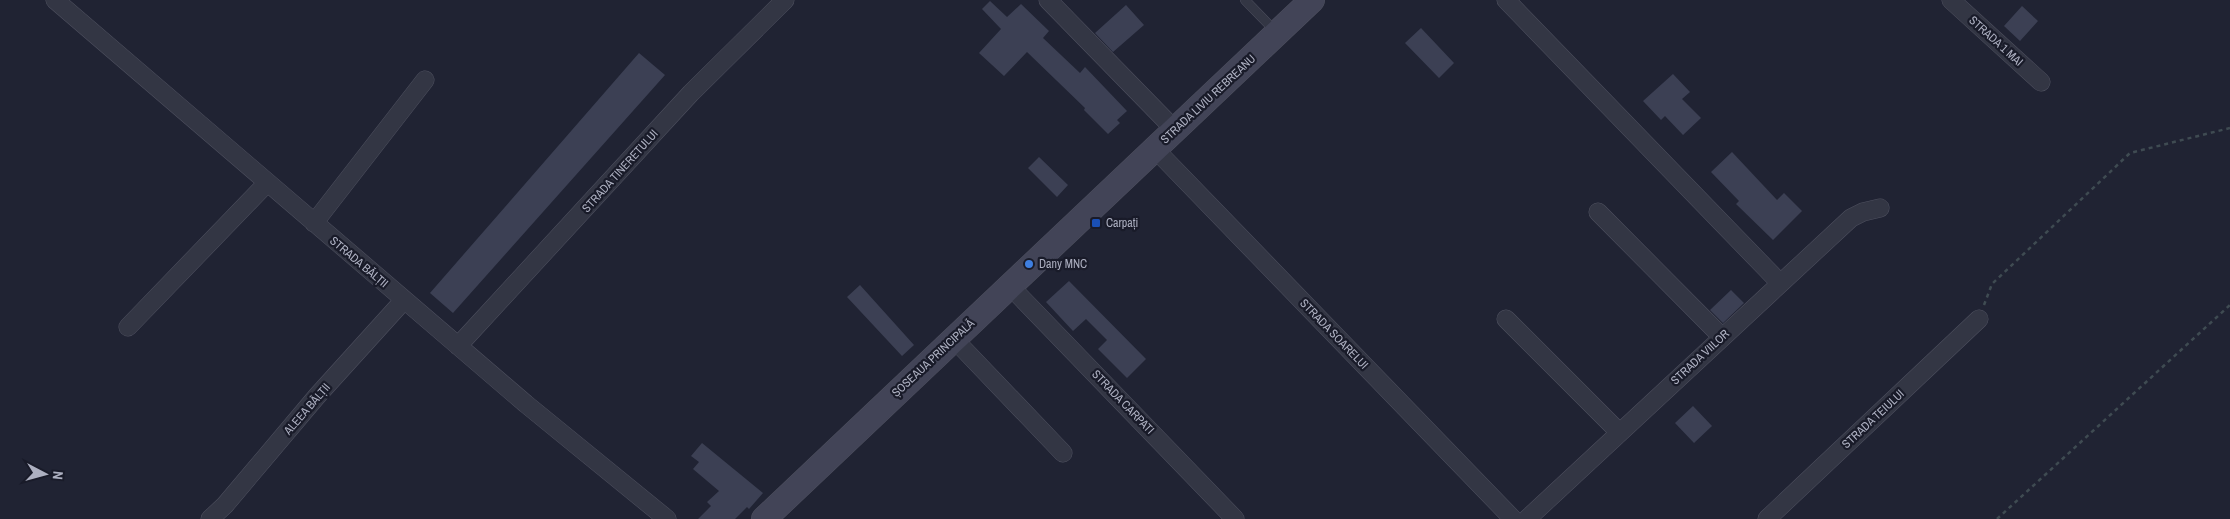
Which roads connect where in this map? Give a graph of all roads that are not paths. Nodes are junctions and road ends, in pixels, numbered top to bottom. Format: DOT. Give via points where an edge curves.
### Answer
graph roads {
  1 [pos="55,0"];
  2 [pos="785,0"];
  3 [pos="1048,0"];
  4 [pos="1245,0"];
  5 [pos="1312,0"];
  6 [pos="1506,0"];
  7 [pos="1951,0"];
  8 [pos="1277,33"];
  9 [pos="424,80"];
  10 [pos="2041,82"];
  11 [pos="1175,130"];
  12 [pos="1155,149"];
  13 [pos="267,183"];
  14 [pos="1103,198"];
  15 [pos="1880,208"];
  16 [pos="1598,212"];
  17 [pos="314,223"];
  18 [pos="1780,283"];
  19 [pos="1010,286"];
  20 [pos="404,300"];
  21 [pos="1506,319"];
  22 [pos="1979,319"];
  23 [pos="128,327"];
  24 [pos="1722,337"];
  25 [pos="954,339"];
  26 [pos="458,346"];
  27 [pos="1619,432"];
  28 [pos="1063,453"];
  29 [pos="210,519"];
  30 [pos="667,519"];
  31 [pos="764,519"];
  32 [pos="1235,519"];
  33 [pos="1513,519"];
  34 [pos="1527,519"];
  35 [pos="1767,519"];
  1 -- 13 [label="street, STRADA BĂLȚII"];
  2 -- 26 [label="street, STRADA TINERETULUI" via="691,93"];
  3 -- 11 [label="street"];
  4 -- 8 [label="lane"];
  5 -- 8 [label="main road, STRADA LIVIU REBREANU"];
  6 -- 18 [label="street"];
  7 -- 10 [label="street, STRADA 1 MAI"];
  8 -- 11 [label="main road, STRADA LIVIU REBREANU"];
  9 -- 17 [label="street"];
  11 -- 12 [label="main road, STRADA LIVIU REBREANU"];
  12 -- 14 [label="main road, STRADA LIVIU REBREANU"];
  12 -- 33 [label="street, STRADA SOARELUI"];
  13 -- 17 [label="street, STRADA BĂLȚII"];
  13 -- 23 [label="street"];
  14 -- 19 [label="main road, ȘOSEAUA PRINCIPALĂ"];
  15 -- 18 [label="street, STRADA VIILOR" via="1851,218"];
  16 -- 24 [label="street"];
  17 -- 20 [label="street, STRADA BĂLȚII"];
  18 -- 24 [label="street, STRADA VIILOR"];
  19 -- 25 [label="main road, ȘOSEAUA PRINCIPALĂ"];
  19 -- 32 [label="street, STRADA CARPATI"];
  20 -- 26 [label="street, STRADA BĂLȚII"];
  20 -- 29 [label="street, ALEEA BĂLȚII"];
  21 -- 27 [label="street"];
  22 -- 35 [label="street, STRADA TEIULUI"];
  24 -- 27 [label="street, STRADA VIILOR"];
  25 -- 28 [label="street"];
  25 -- 31 [label="main road, ȘOSEAUA PRINCIPALĂ"];
  26 -- 30 [label="street, STRADA BĂLȚII"];
  27 -- 34 [label="street, STRADA VIILOR"];
}
